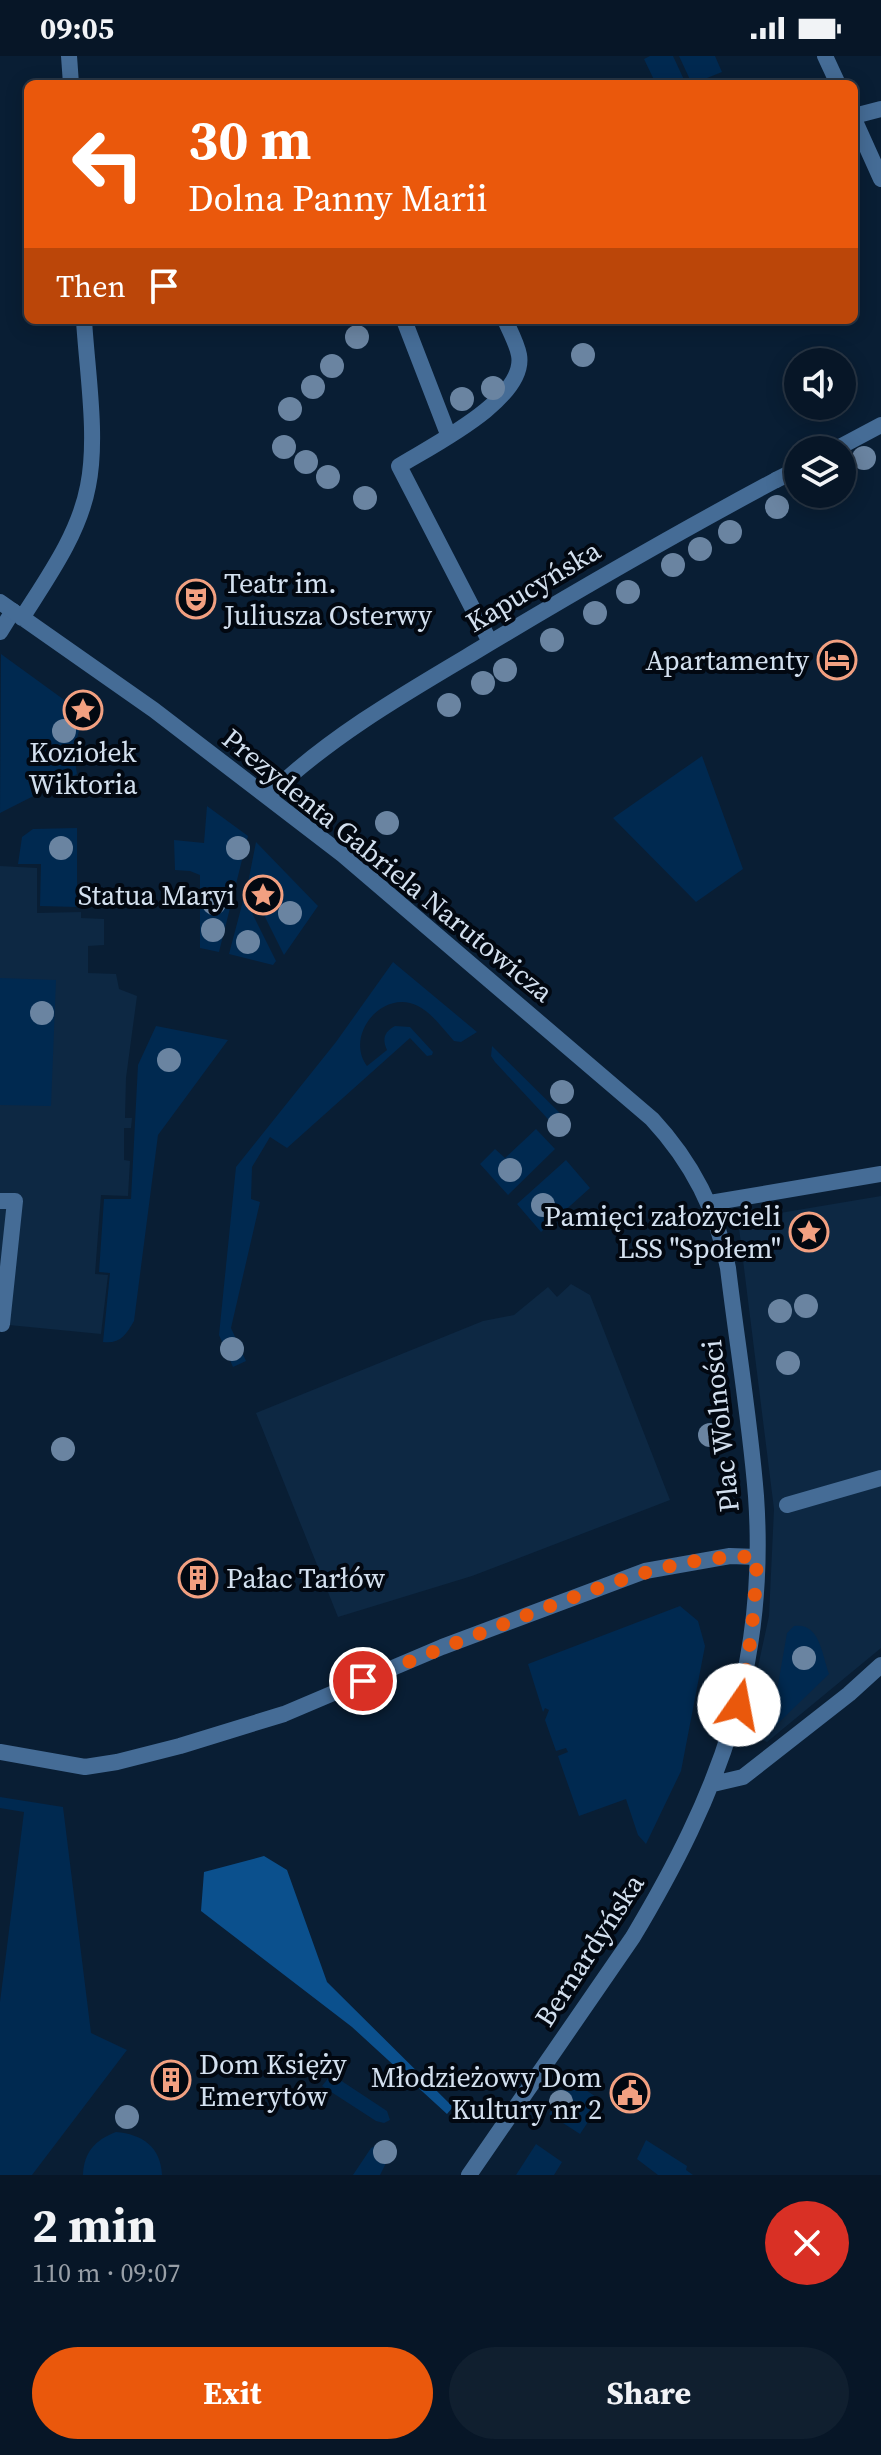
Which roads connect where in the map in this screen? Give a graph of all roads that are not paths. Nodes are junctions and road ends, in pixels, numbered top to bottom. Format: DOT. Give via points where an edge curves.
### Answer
graph roads {
  1 [pos="69,56"];
  2 [pos="825,56"];
  3 [pos="71,80"];
  4 [pos="836,80"];
  5 [pos="881,109"];
  6 [pos="858,116"];
  7 [pos="858,126"];
  8 [pos="881,179"];
  9 [pos="84,324"];
  10 [pos="406,324"];
  11 [pos="507,324"];
  12 [pos="881,425"];
  13 [pos="448,434"];
  14 [pos="856,438"];
  15 [pos="784,476"];
  16 [pos="12,610"];
  17 [pos="0,632"];
  18 [pos="490,642"];
  19 [pos="268,796"];
  20 [pos="881,1174"];
  21 [pos="0,1201"];
  22 [pos="710,1203"];
  23 [pos="2,1324"];
  24 [pos="881,1478"];
  25 [pos="787,1505"];
  26 [pos="757,1557"];
  27 [pos="881,1665"];
  28 [pos="729,1740"];
  29 [pos="0,1752"];
  30 [pos="713,1784"];
  31 [pos="469,2175"];
  1 -- 3 [label="street"];
  2 -- 4 [label="street"];
  5 -- 6 [label="street"];
  7 -- 8 [label="street"];
  9 -- 16 [label="street" via="92,458 88,488 56,564"];
  10 -- 13 [label="street"];
  11 -- 13 [label="street" via="520,356 518,372 490,409"];
  12 -- 14 [label="street"];
  13 -- 18 [label="street" via="399,466"];
  15 -- 18 [label="street, Kapucyńska"];
  16 -- 17 [label="street"];
  16 -- 19 [label="street, Prezydenta Gabriela Narutowicza"];
  18 -- 19 [label="street, Kapucyńska" via="323,748"];
  19 -- 22 [label="street, Prezydenta Gabriela Narutowicza" via="403,904 652,1119 674,1143"];
  20 -- 22 [label="street"];
  21 -- 23 [label="street" via="15,1201"];
  22 -- 26 [label="street, Plac Wolności" via="728,1268 753,1471"];
  24 -- 25 [label="street"];
  26 -- 28 [label="street, Plac Wolności" via="746,1674"];
  26 -- 29 [label="street" via="730,1556 645,1571 442,1647 284,1714 180,1746 85,1767"];
  27 -- 30 [label="street" via="743,1777"];
  28 -- 30 [label="street, Bernardyńska"];
  30 -- 31 [label="street, Bernardyńska" via="633,1937"];
}
